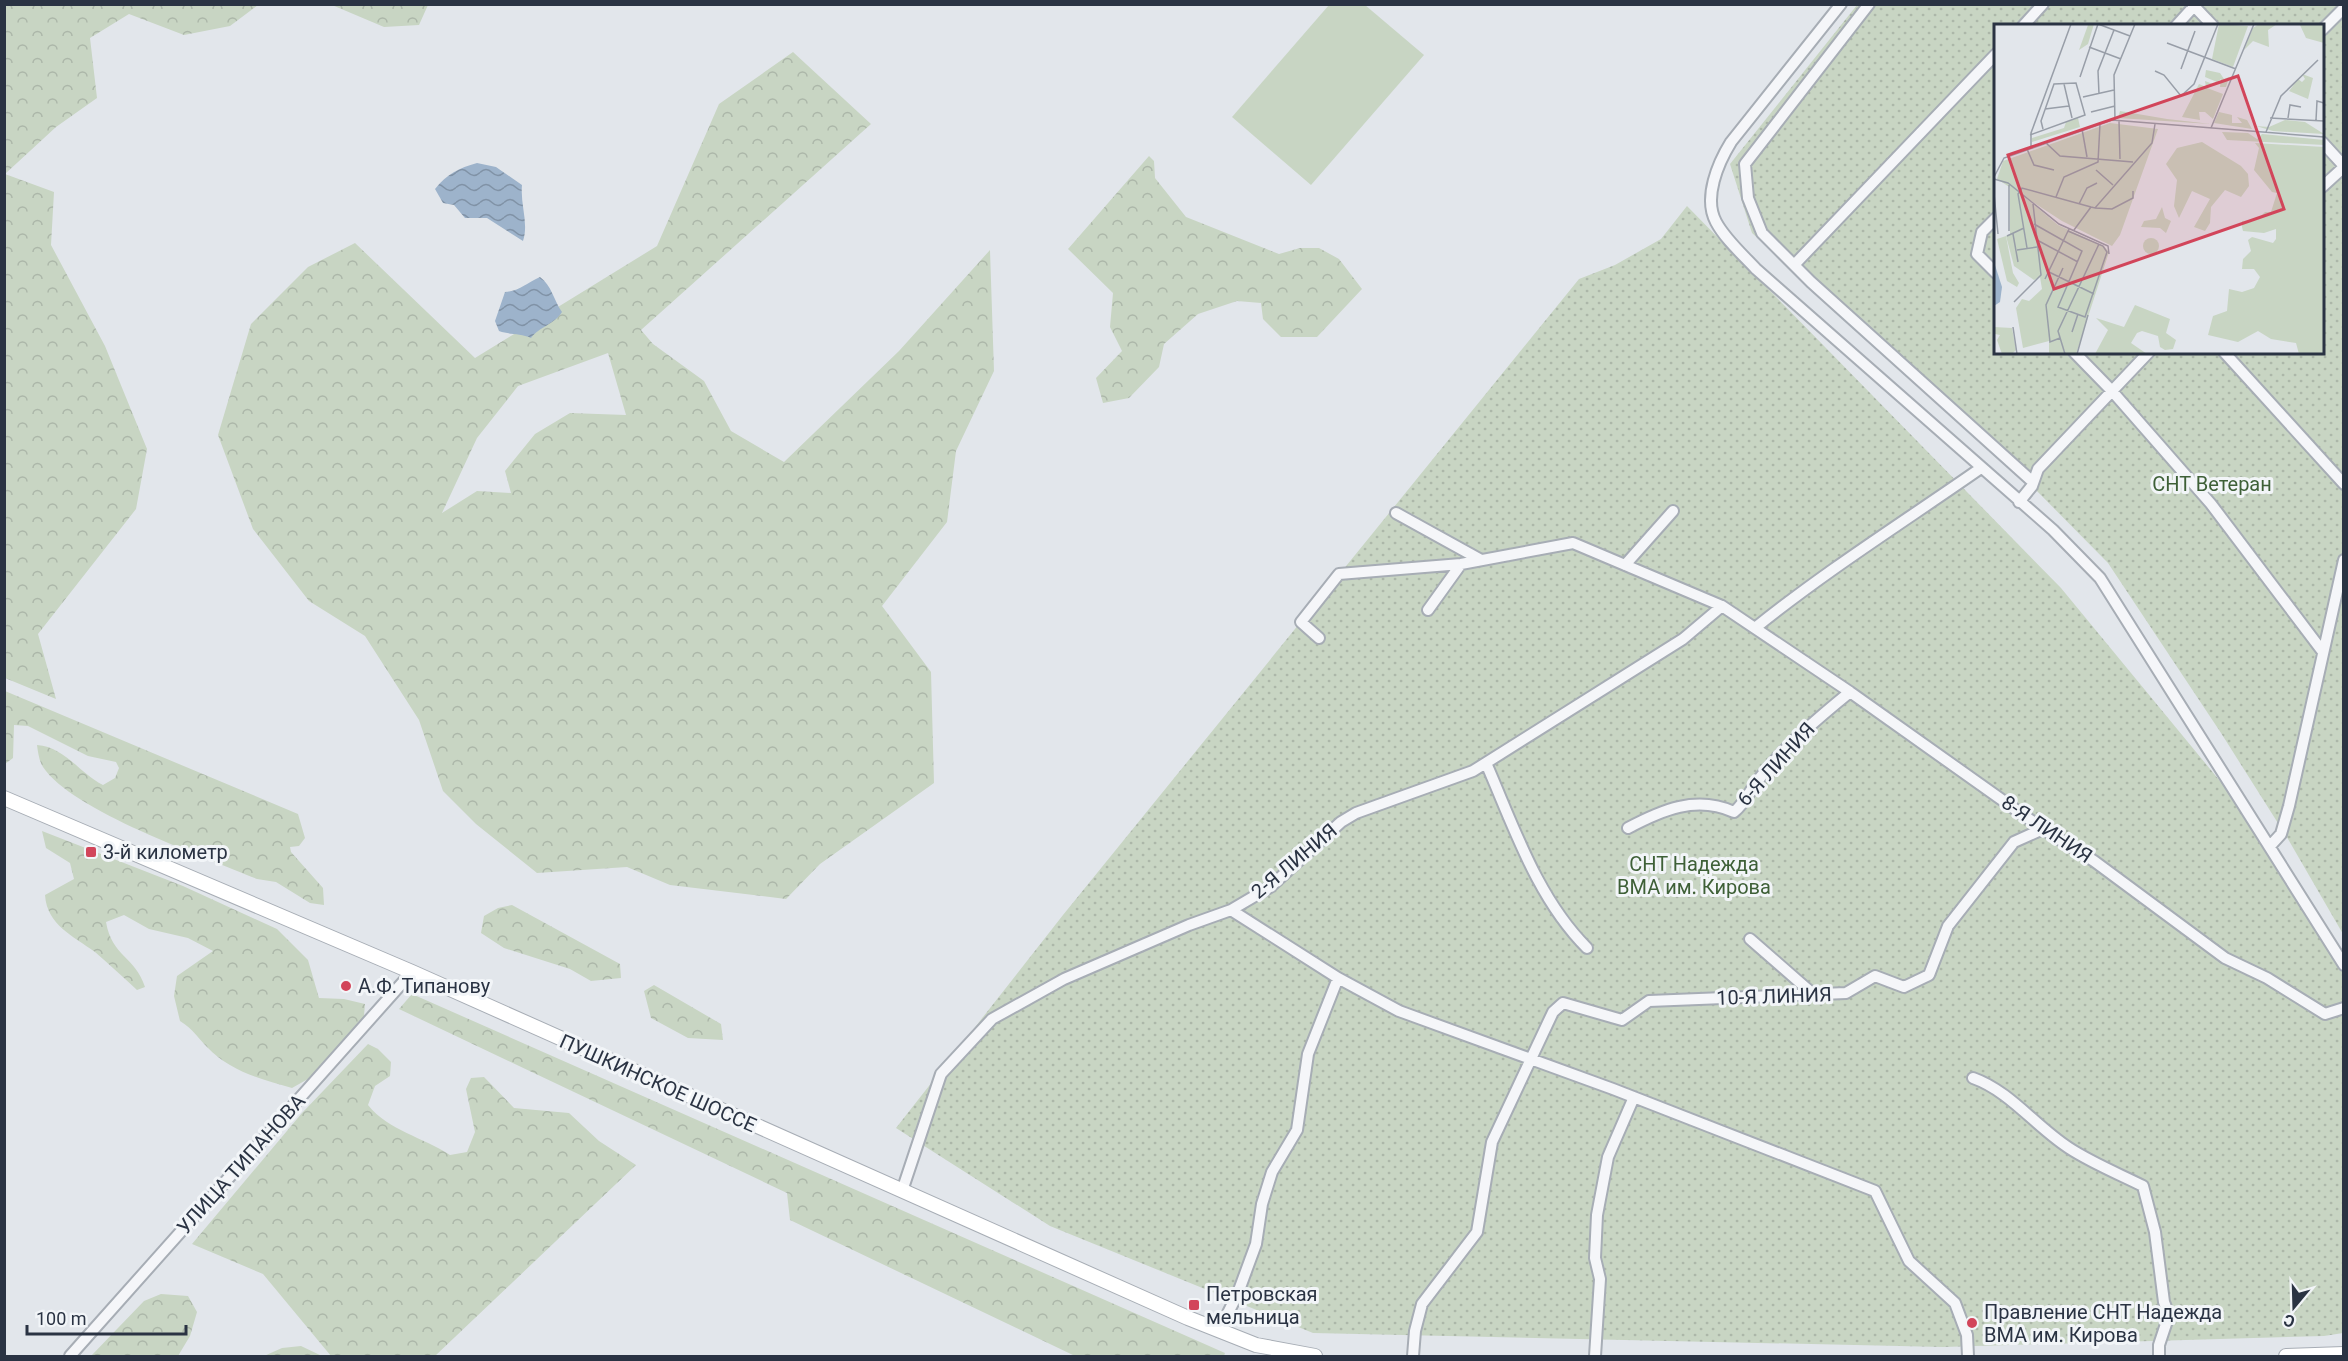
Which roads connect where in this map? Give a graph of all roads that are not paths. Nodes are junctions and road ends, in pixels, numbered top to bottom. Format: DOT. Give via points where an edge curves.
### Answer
graph roads {
  1 [pos="1841,4"];
  2 [pos="1869,4"];
  3 [pos="2043,4"];
  4 [pos="2194,5"];
  5 [pos="2343,8"];
  6 [pos="2025,24"];
  7 [pos="2178,24"];
  8 [pos="2211,24"];
  9 [pos="2324,28"];
  10 [pos="1994,55"];
  11 [pos="2324,144"];
  12 [pos="2343,167"];
  13 [pos="2324,185"];
  14 [pos="1994,219"];
  15 [pos="1795,264"];
  16 [pos="1994,272"];
  17 [pos="2076,354"];
  18 [pos="2147,354"];
  19 [pos="2226,354"];
  20 [pos="2112,392"];
  21 [pos="1981,468"];
  22 [pos="2033,482"];
  23 [pos="2343,484"];
  24 [pos="2019,502"];
  25 [pos="1673,511"];
  26 [pos="1396,513"];
  27 [pos="1481,560"];
  28 [pos="2343,560"];
  29 [pos="1461,564"];
  30 [pos="1625,565"];
  31 [pos="1722,606"];
  32 [pos="1428,610"];
  33 [pos="1755,628"];
  34 [pos="1319,638"];
  35 [pos="2323,652"];
  36 [pos="1850,692"];
  37 [pos="1486,763"];
  38 [pos="4,798"];
  39 [pos="1628,828"];
  40 [pos="2043,829"];
  41 [pos="2270,846"];
  42 [pos="1232,910"];
  43 [pos="1750,939"];
  44 [pos="1587,948"];
  45 [pos="2343,965"];
  46 [pos="412,972"];
  47 [pos="1338,978"];
  48 [pos="1813,994"];
  49 [pos="2343,1008"];
  50 [pos="1530,1058"];
  51 [pos="1973,1078"];
  52 [pos="1634,1097"];
  53 [pos="902,1191"];
  54 [pos="1219,1331"];
  55 [pos="1255,1351"];
  56 [pos="2343,1354"];
  57 [pos="70,1356"];
  58 [pos="1315,1356"];
  59 [pos="1413,1356"];
  60 [pos="1595,1356"];
  61 [pos="1968,1356"];
  62 [pos="2159,1356"];
  63 [pos="2286,1356"];
  1 -- 21 [label="street" via="1720,159 1711,186 1715,221 1756,268"];
  2 -- 15 [label="street" via="1745,164 1748,198 1762,233"];
  3 -- 6 [label="street"];
  4 -- 7 [label="street"];
  4 -- 8 [label="street"];
  5 -- 9 [label="street"];
  10 -- 15 [label="street"];
  11 -- 12 [label="street"];
  12 -- 13 [label="street"];
  14 -- 16 [label="street" via="1982,232 1977,254"];
  15 -- 22 [label="street"];
  17 -- 20 [label="street"];
  18 -- 20 [label="street"];
  19 -- 23 [label="street"];
  20 -- 22 [label="street" via="2038,469"];
  20 -- 35 [label="street" via="2211,504"];
  21 -- 24 [label="street"];
  21 -- 33 [label="street" via="1817,578"];
  22 -- 24 [label="street"];
  24 -- 41 [label="street" via="2100,578"];
  25 -- 30 [label="street"];
  26 -- 27 [label="street"];
  27 -- 29 [label="street"];
  27 -- 30 [label="street" via="1573,543"];
  28 -- 35 [label="street"];
  29 -- 32 [label="street"];
  29 -- 34 [label="street" via="1338,574 1301,622"];
  30 -- 31 [label="street"];
  31 -- 33 [label="street"];
  31 -- 37 [label="street, 2-Я ЛИНИЯ" via="1683,639"];
  33 -- 36 [label="street, 8-Я ЛИНИЯ"];
  35 -- 41 [label="street" via="2289,806 2281,834"];
  36 -- 39 [label="street, 6-Я ЛИНИЯ" via="1758,779 1745,802 1734,812 1702,803 1661,811"];
  36 -- 40 [label="street, 8-Я ЛИНИЯ"];
  37 -- 42 [label="street, 2-Я ЛИНИЯ" via="1356,813 1270,887"];
  37 -- 44 [label="street" via="1541,887 1565,926"];
  38 -- 46 [label="main road, ПУШКИНСКОЕ ШОССЕ"];
  40 -- 48 [label="street, 10-Я ЛИНИЯ" via="2014,842 1948,926 1929,975 1904,987 1875,976 1846,993"];
  40 -- 49 [label="street, 8-Я ЛИНИЯ" via="2094,861 2224,958 2267,978 2325,1014"];
  41 -- 45 [label="street"];
  42 -- 47 [label="street"];
  42 -- 53 [label="street, 2-Я ЛИНИЯ" via="1064,979 992,1019 941,1074"];
  43 -- 48 [label="street"];
  46 -- 53 [label="main road, ПУШКИНСКОЕ ШОССЕ"];
  46 -- 57 [label="street, УЛИЦА ТИПАНОВА"];
  47 -- 50 [label="street" via="1399,1011"];
  47 -- 54 [label="street" via="1308,1054 1297,1130 1272,1172 1256,1244"];
  48 -- 50 [label="street, 10-Я ЛИНИЯ" via="1649,1001 1622,1020 1563,1003 1553,1012"];
  50 -- 52 [label="street"];
  50 -- 59 [label="street" via="1492,1142 1477,1232 1422,1304"];
  51 -- 62 [label="street" via="2010,1101 2070,1149 2143,1186 2169,1315"];
  52 -- 60 [label="street" via="1608,1157 1597,1215 1595,1258 1600,1279"];
  52 -- 61 [label="street" via="1875,1191 1909,1261 1955,1303 1967,1335"];
  53 -- 54 [label="main road, ПУШКИНСКОЕ ШОССЕ"];
  54 -- 55 [label="main road, ПУШКИНСКОЕ ШОССЕ"];
  55 -- 58 [label="main road, ПУШКИНСКОЕ ШОССЕ"];
  56 -- 63 [label="main road"];
}
